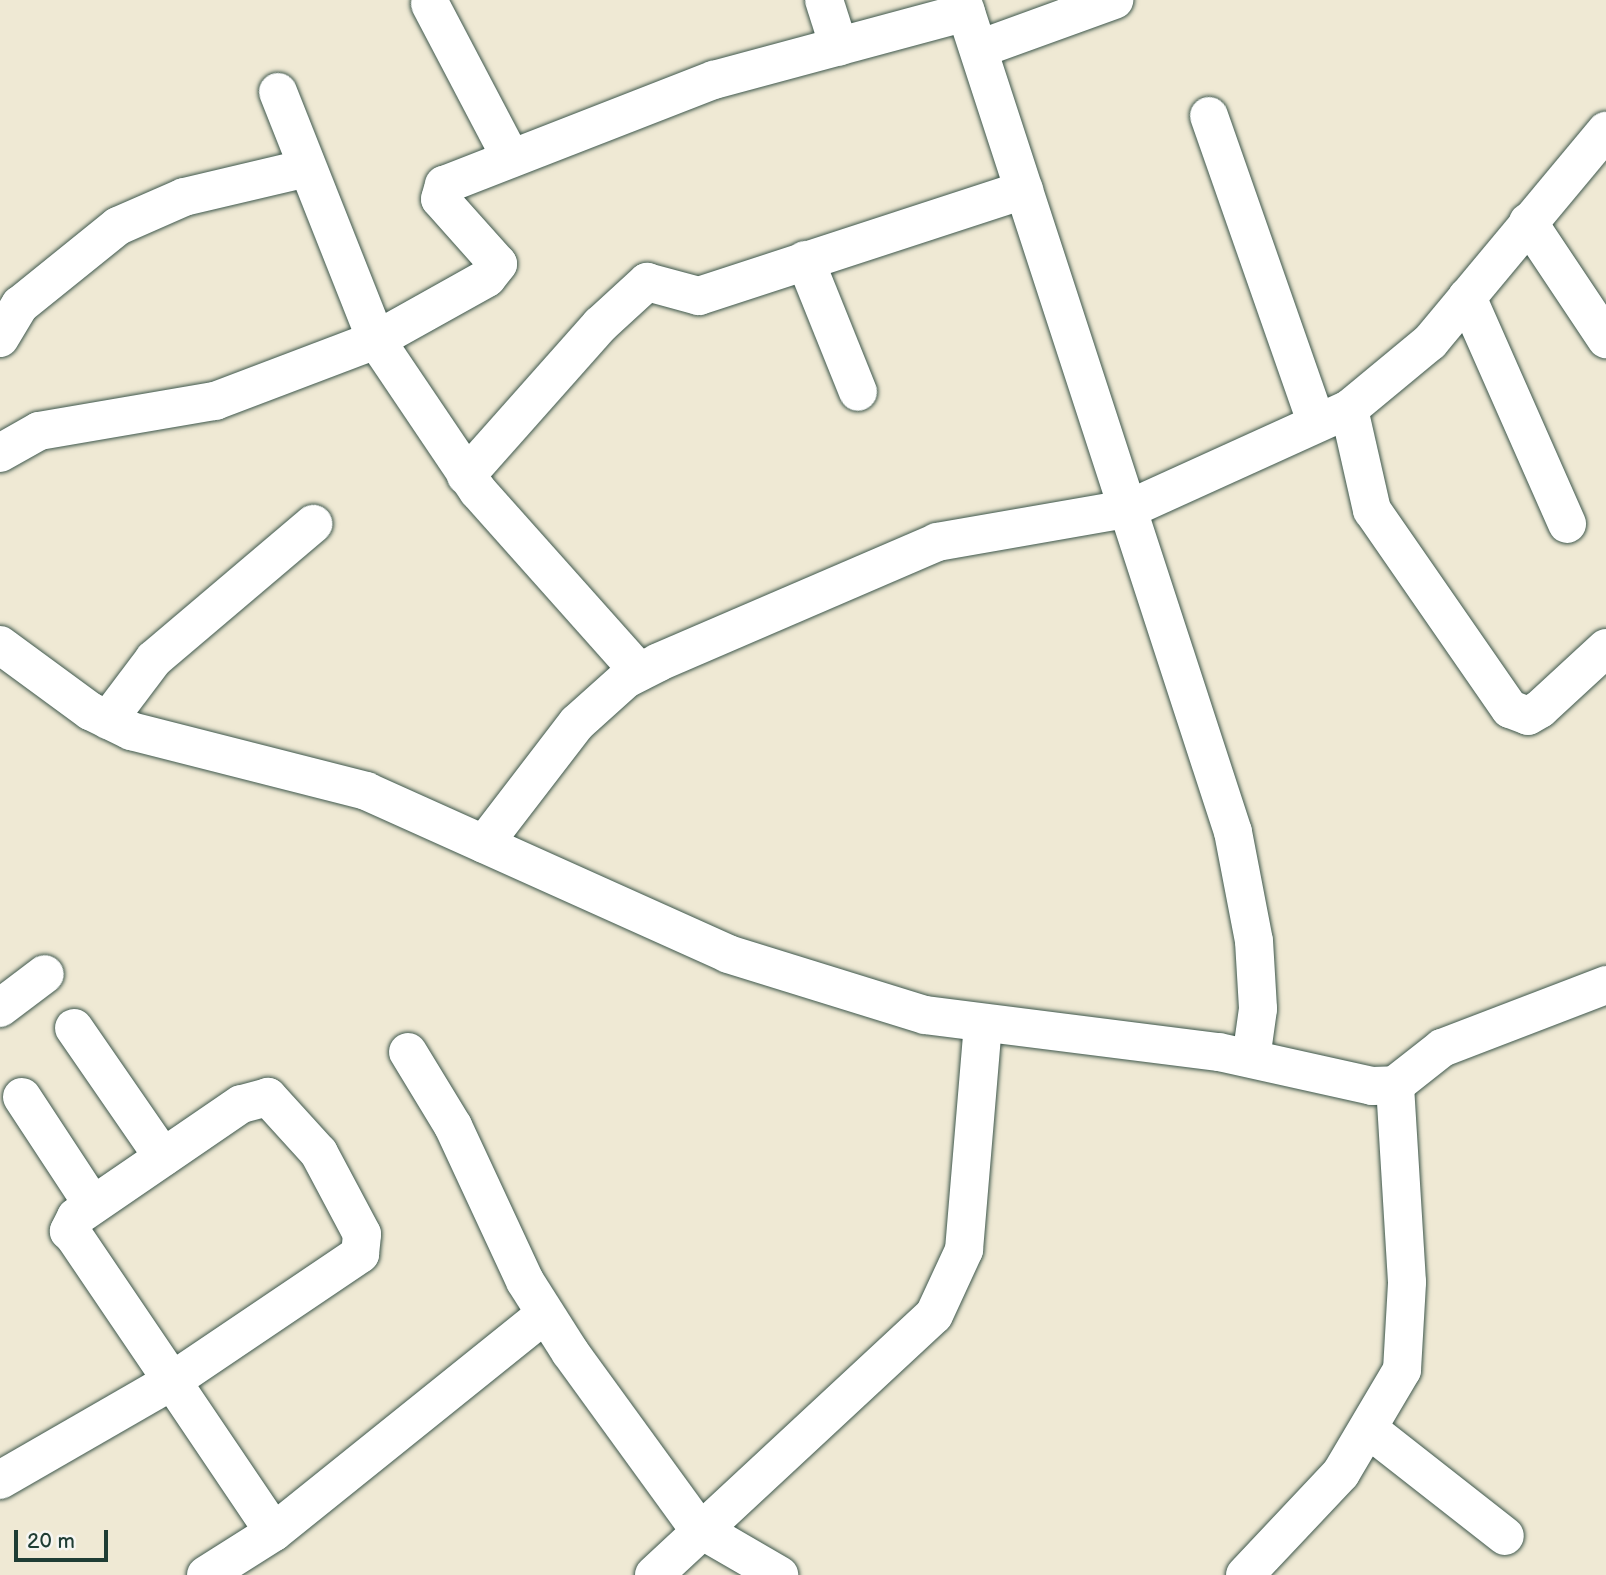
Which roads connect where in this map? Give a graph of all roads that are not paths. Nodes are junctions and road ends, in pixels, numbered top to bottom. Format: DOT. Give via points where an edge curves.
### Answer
graph roads {
  1 [pos="824,0"];
  2 [pos="1114,0"];
  3 [pos="430,4"];
  4 [pos="964,6"];
  5 [pos="839,47"];
  6 [pos="979,49"];
  7 [pos="278,92"];
  8 [pos="1209,116"];
  9 [pos="1606,131"];
  10 [pos="511,158"];
  11 [pos="307,168"];
  12 [pos="1024,190"];
  13 [pos="1528,222"];
  14 [pos="805,260"];
  15 [pos="1467,297"];
  16 [pos="0,338"];
  17 [pos="1606,339"];
  18 [pos="376,340"];
  19 [pos="858,393"];
  20 [pos="1333,415"];
  21 [pos="0,453"];
  22 [pos="466,476"];
  23 [pos="1131,508"];
  24 [pos="313,524"];
  25 [pos="1567,524"];
  26 [pos="0,645"];
  27 [pos="1606,648"];
  28 [pos="639,672"];
  29 [pos="108,720"];
  30 [pos="484,844"];
  31 [pos="45,974"];
  32 [pos="1606,985"];
  33 [pos="0,1008"];
  34 [pos="984,1025"];
  35 [pos="74,1028"];
  36 [pos="408,1052"];
  37 [pos="1251,1059"];
  38 [pos="1395,1084"];
  39 [pos="22,1097"];
  40 [pos="163,1157"];
  41 [pos="93,1205"];
  42 [pos="545,1314"];
  43 [pos="172,1381"];
  44 [pos="1371,1431"];
  45 [pos="0,1480"];
  46 [pos="698,1528"];
  47 [pos="274,1532"];
  48 [pos="1505,1536"];
  49 [pos="206,1575"];
  50 [pos="654,1575"];
  51 [pos="779,1575"];
  52 [pos="1245,1575"];
  1 -- 5 [label="street"];
  2 -- 6 [label="street"];
  3 -- 10 [label="street"];
  4 -- 5 [label="street"];
  4 -- 6 [label="street"];
  5 -- 10 [label="street" via="678,92"];
  6 -- 12 [label="street"];
  7 -- 11 [label="street"];
  8 -- 20 [label="street"];
  9 -- 13 [label="street"];
  10 -- 18 [label="street" via="438,189 494,257 495,272"];
  11 -- 16 [label="street" via="184,197 118,226 20,305"];
  11 -- 18 [label="street"];
  12 -- 14 [label="street"];
  12 -- 23 [label="street"];
  13 -- 15 [label="street"];
  13 -- 17 [label="street"];
  14 -- 19 [label="street"];
  14 -- 22 [label="street" via="699,296 647,282 600,326"];
  15 -- 20 [label="street" via="1399,373"];
  15 -- 25 [label="street"];
  18 -- 21 [label="street" via="215,401 39,431"];
  18 -- 22 [label="street"];
  20 -- 23 [label="street"];
  20 -- 27 [label="street" via="1372,510 1510,709 1528,716 1540,709"];
  22 -- 28 [label="street"];
  23 -- 28 [label="street" via="937,542"];
  23 -- 37 [label="street" via="1248,888 1258,1009"];
  24 -- 29 [label="street" via="154,659"];
  26 -- 29 [label="street"];
  28 -- 30 [label="street" via="577,723"];
  29 -- 30 [label="street" via="192,750 366,791"];
  30 -- 34 [label="street" via="727,954 925,1015"];
  31 -- 33 [label="street"];
  32 -- 38 [label="street" via="1442,1048"];
  34 -- 37 [label="street"];
  34 -- 46 [label="street" via="964,1250 934,1315"];
  35 -- 40 [label="street"];
  36 -- 42 [label="street" via="453,1126"];
  37 -- 38 [label="street" via="1321,1079"];
  38 -- 44 [label="street" via="1408,1322 1402,1370"];
  39 -- 41 [label="street"];
  40 -- 41 [label="street"];
  40 -- 43 [label="street" via="251,1097 268,1097 319,1153 363,1246 352,1260"];
  41 -- 43 [label="street" via="69,1224 69,1231"];
  42 -- 46 [label="street"];
  42 -- 47 [label="street"];
  43 -- 45 [label="street"];
  43 -- 47 [label="street"];
  44 -- 48 [label="street"];
  44 -- 52 [label="street" via="1341,1473"];
  46 -- 50 [label="street"];
  46 -- 51 [label="street"];
  47 -- 49 [label="street"];
}
